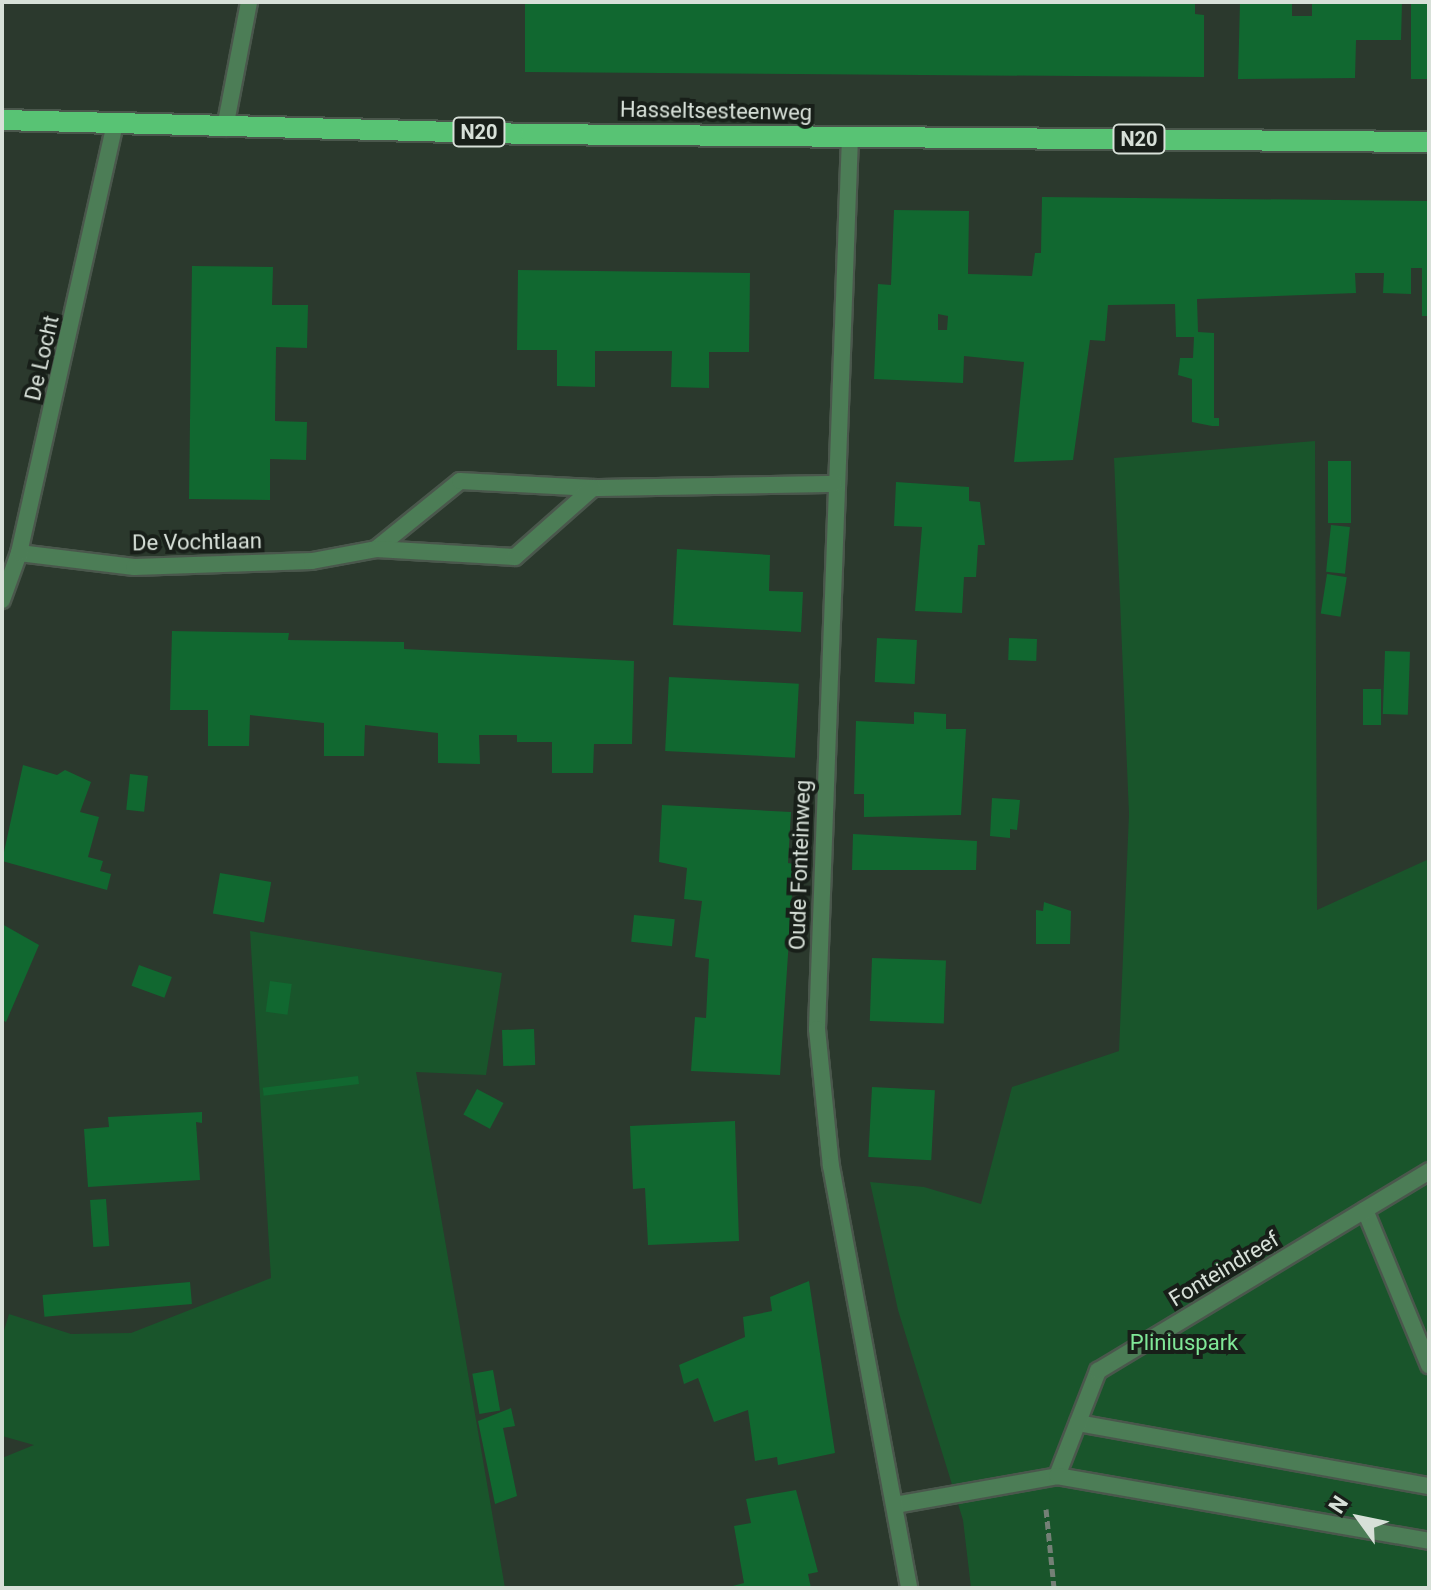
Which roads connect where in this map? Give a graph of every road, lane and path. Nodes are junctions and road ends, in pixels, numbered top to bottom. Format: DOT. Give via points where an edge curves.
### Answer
graph roads {
  1 [pos="249,2"];
  2 [pos="2,120"];
  3 [pos="115,125"];
  4 [pos="225,128"];
  5 [pos="850,137"];
  6 [pos="1429,142"];
  7 [pos="834,484"];
  8 [pos="593,488"];
  9 [pos="376,549"];
  10 [pos="19,553"];
  11 [pos="2,600"];
  12 [pos="1429,1171"];
  13 [pos="1365,1210"];
  14 [pos="1429,1365"];
  15 [pos="1078,1423"];
  16 [pos="1050,1476"];
  17 [pos="1429,1486"];
  18 [pos="895,1505"];
  19 [pos="1429,1541"];
  20 [pos="909,1588"];
  21 [pos="1054,1588"];
  1 -- 4 [label="street"];
  2 -- 3 [label="main road, Hasseltsesteenweg / N20"];
  3 -- 4 [label="main road, Hasseltsesteenweg / N20"];
  3 -- 10 [label="street, De Locht"];
  4 -- 5 [label="main road, Hasseltsesteenweg / N20"];
  5 -- 6 [label="main road, Hasseltsesteenweg / N20"];
  5 -- 7 [label="street, Oude Fonteinweg"];
  7 -- 8 [label="street, De Vochtlaan"];
  7 -- 18 [label="street, Oude Fonteinweg" via="817,1029 831,1166"];
  8 -- 9 [label="street, De Vochtlaan" via="460,481"];
  8 -- 9 [label="street, De Vochtlaan" via="515,557"];
  9 -- 10 [label="street, De Vochtlaan" via="312,561 134,567"];
  10 -- 11 [label="street, De Locht"];
  12 -- 13 [label="street, Fonteindreef"];
  13 -- 14 [label="street"];
  13 -- 15 [label="street, Fonteindreef" via="1098,1371"];
  15 -- 16 [label="street, Fonteindreef"];
  15 -- 17 [label="street"];
  16 -- 18 [label="street"];
  16 -- 19 [label="street"];
  16 -- 21 [label="path"];
  18 -- 20 [label="street, Oude Fonteinweg"];
}
